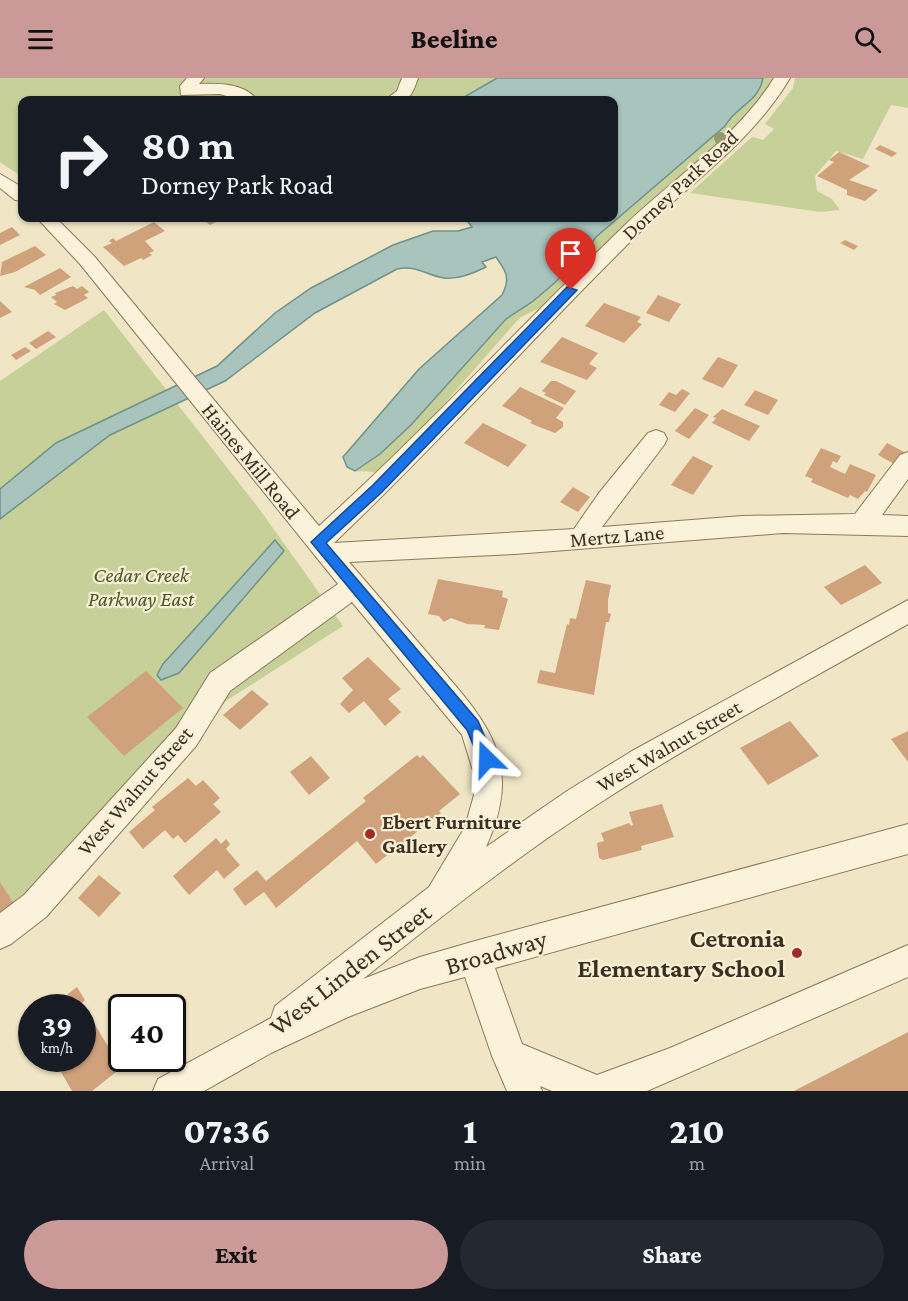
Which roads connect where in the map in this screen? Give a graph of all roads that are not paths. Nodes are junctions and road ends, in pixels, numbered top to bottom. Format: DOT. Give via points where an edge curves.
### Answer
graph roads {
  1 [pos="410,78"];
  2 [pos="782,78"];
  3 [pos="192,84"];
  4 [pos="176,96"];
  5 [pos="245,96"];
  6 [pos="400,96"];
  7 [pos="0,179"];
  8 [pos="18,193"];
  9 [pos="59,222"];
  10 [pos="656,439"];
  11 [pos="908,461"];
  12 [pos="862,523"];
  13 [pos="908,526"];
  14 [pos="581,539"];
  15 [pos="322,547"];
  16 [pos="355,586"];
  17 [pos="908,611"];
  18 [pos="908,839"];
  19 [pos="440,898"];
  20 [pos="0,933"];
  21 [pos="475,957"];
  22 [pos="908,961"];
  23 [pos="259,1041"];
  24 [pos="509,1056"];
  25 [pos="207,1082"];
  26 [pos="170,1091"];
  27 [pos="525,1091"];
  28 [pos="594,1091"];
  29 [pos="600,1091"];
  1 -- 6 [label="street"];
  2 -- 15 [label="street, Dorney Park Road" via="760,110 654,207"];
  3 -- 4 [label="street"];
  3 -- 5 [label="street"];
  7 -- 8 [label="street"];
  9 -- 15 [label="street, Haines Mill Road"];
  10 -- 14 [label="street"];
  11 -- 12 [label="street"];
  12 -- 13 [label="street, Mertz Lane"];
  12 -- 14 [label="street, Mertz Lane" via="734,525"];
  14 -- 15 [label="street, Mertz Lane"];
  15 -- 16 [label="street, Haines Mill Road"];
  16 -- 19 [label="street, Haines Mill Road" via="472,726 483,746 490,791 480,832"];
  16 -- 20 [label="street, West Walnut Street" via="220,682 186,737 35,906"];
  17 -- 19 [label="street, West Walnut Street" via="642,760"];
  18 -- 21 [label="street, Broadway"];
  19 -- 23 [label="street, West Linden Street"];
  21 -- 23 [label="street, Broadway" via="340,1004"];
  21 -- 24 [label="street"];
  22 -- 29 [label="street" via="674,1064"];
  23 -- 25 [label="street, Broadway"];
  24 -- 27 [label="street"];
  24 -- 28 [label="street"];
  25 -- 26 [label="street, Broadway"];
}
